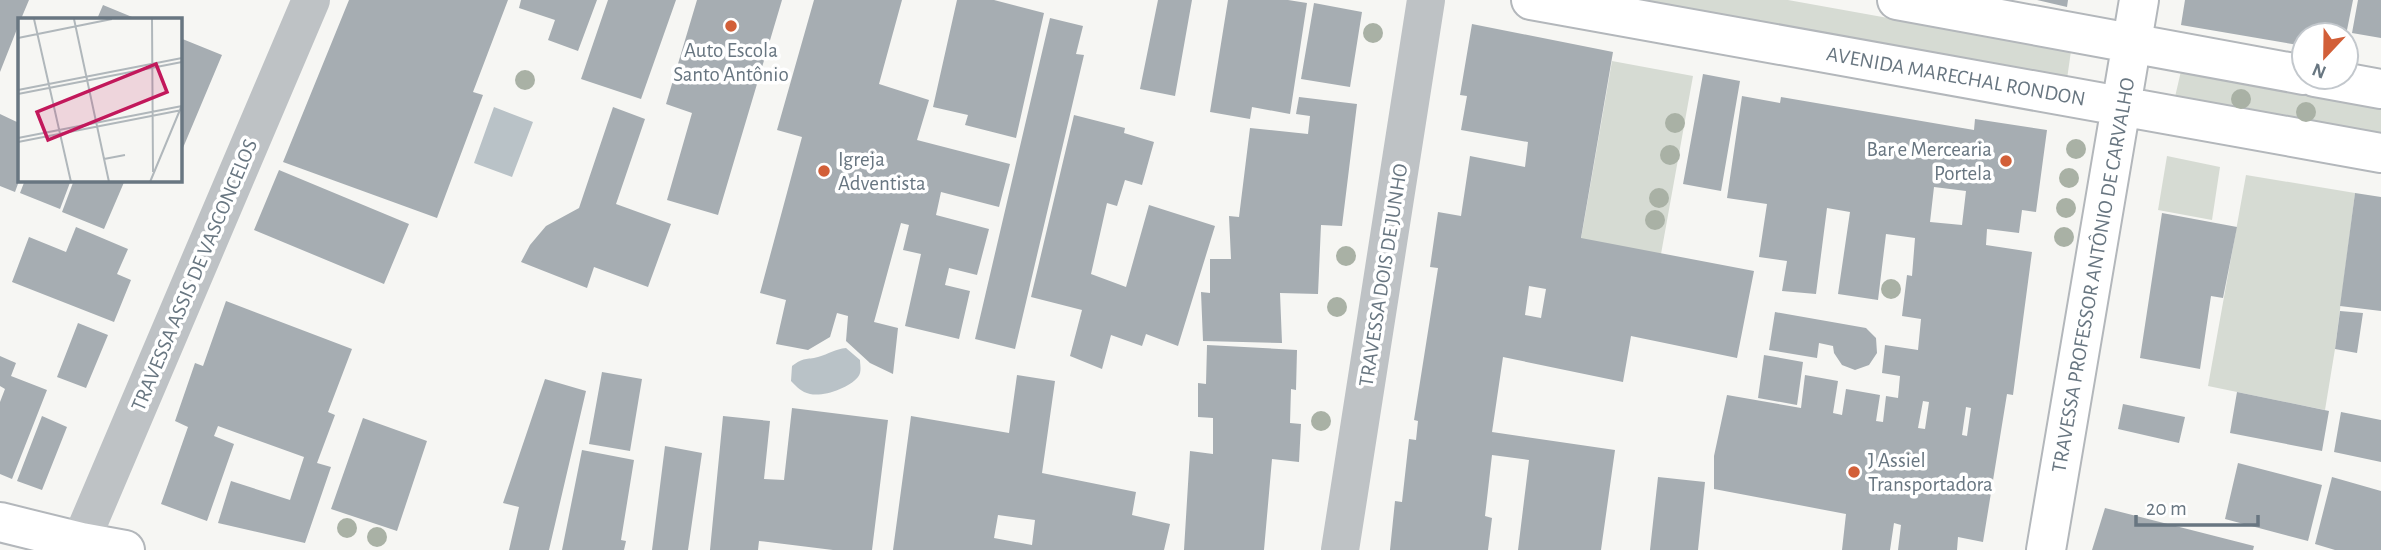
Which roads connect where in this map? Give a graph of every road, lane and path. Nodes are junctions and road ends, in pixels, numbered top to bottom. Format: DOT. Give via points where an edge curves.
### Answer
graph roads {
  1 [pos="311,0"];
  2 [pos="1426,0"];
  3 [pos="1531,0"];
  4 [pos="1897,0"];
  5 [pos="2138,0"];
  6 [pos="2132,45"];
  7 [pos="2290,73"];
  8 [pos="2360,85"];
  9 [pos="2381,89"];
  10 [pos="2122,106"];
  11 [pos="2381,153"];
  12 [pos="0,522"];
  13 [pos="79,546"];
  14 [pos="125,550"];
  15 [pos="1340,550"];
  16 [pos="2046,550"];
  1 -- 13 [label="street, TRAVESSA ASSIS DE VASCONCELOS"];
  2 -- 15 [label="street, TRAVESSA DOIS DE JUNHO"];
  3 -- 10 [label="street, AVENIDA MARECHAL RONDON"];
  4 -- 6 [label="street"];
  5 -- 6 [label="street, TRAVESSA PROFESSOR ANTÔNIO DE CARVALHO"];
  6 -- 7 [label="street"];
  6 -- 10 [label="street, TRAVESSA PROFESSOR ANTÔNIO DE CARVALHO"];
  8 -- 9 [label="street"];
  10 -- 11 [label="street, AVENIDA MARECHAL RONDON"];
  10 -- 16 [label="street, TRAVESSA PROFESSOR ANTÔNIO DE CARVALHO"];
  12 -- 13 [label="street"];
  13 -- 14 [label="street"];
}
